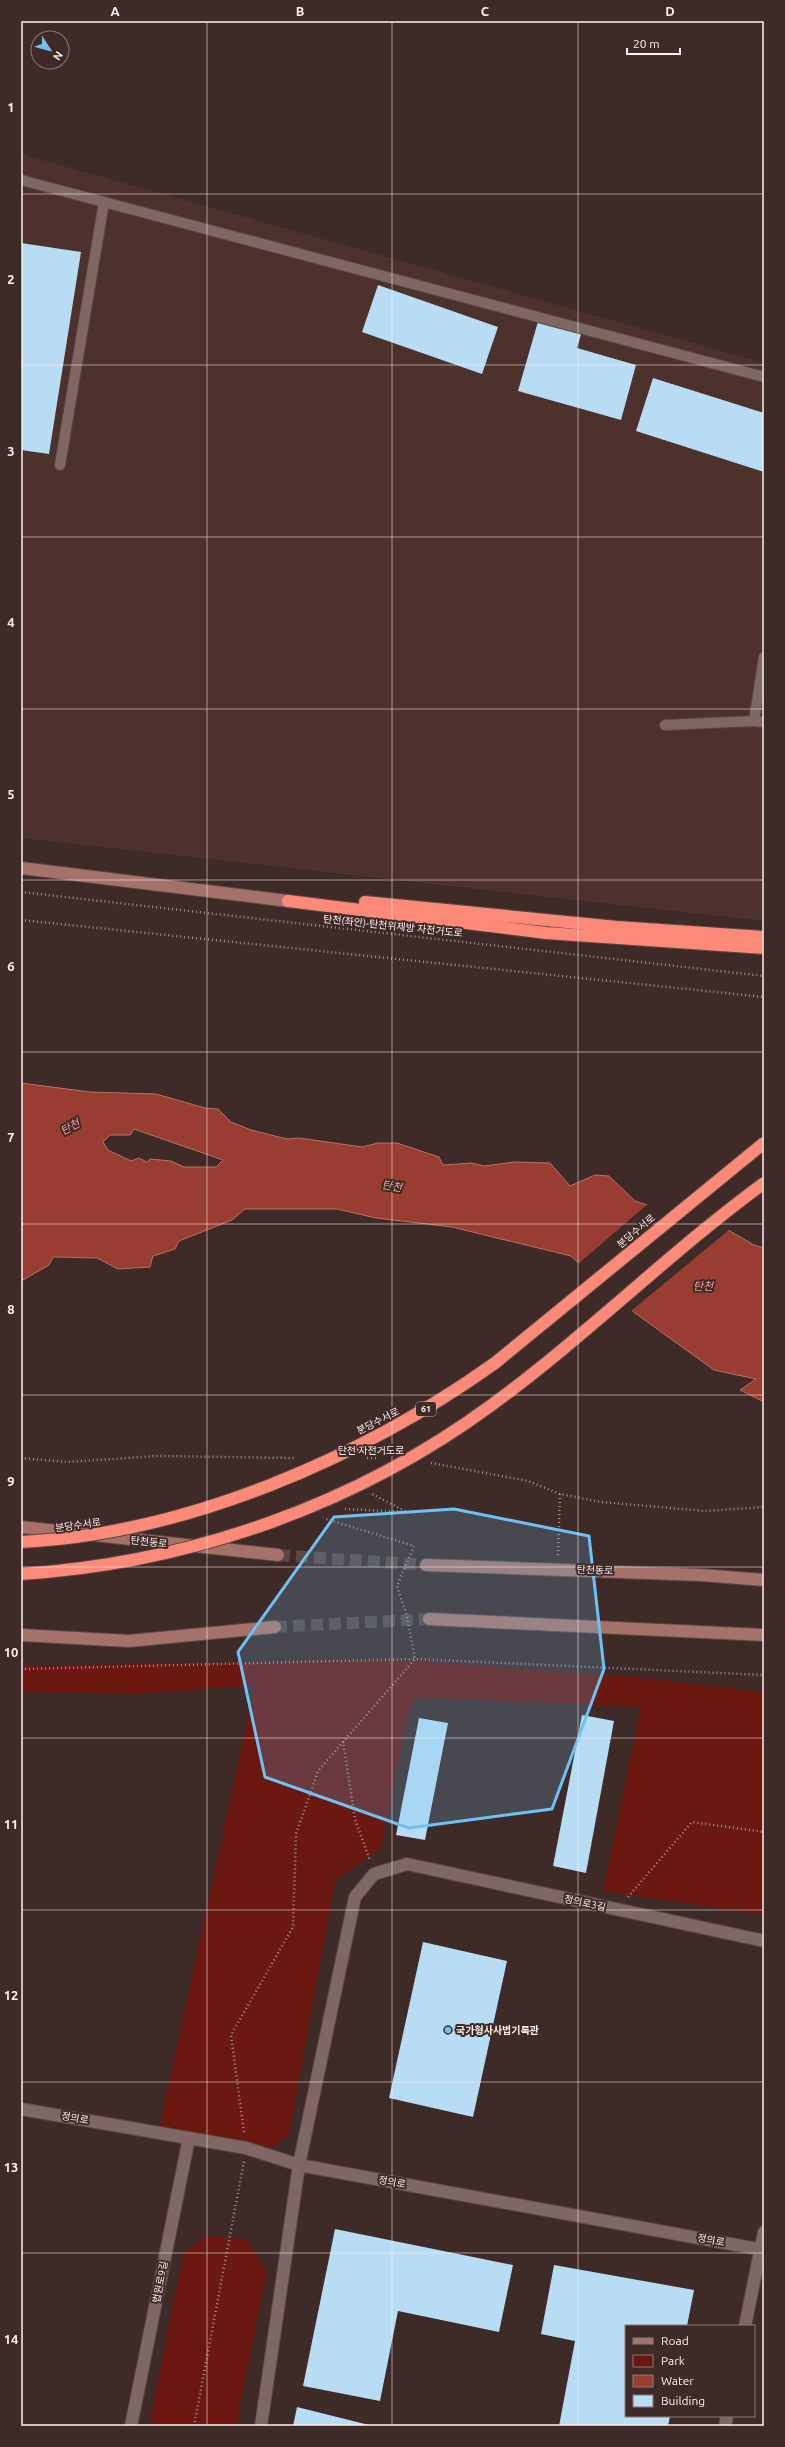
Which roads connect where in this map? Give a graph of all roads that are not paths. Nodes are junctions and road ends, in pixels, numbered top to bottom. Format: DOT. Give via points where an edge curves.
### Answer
graph roads {
  1 [pos="21,180"];
  2 [pos="104,202"];
  3 [pos="764,377"];
  4 [pos="60,465"];
  5 [pos="764,657"];
  6 [pos="760,698"];
  7 [pos="759,722"];
  8 [pos="665,725"];
  9 [pos="21,868"];
  10 [pos="288,900"];
  11 [pos="764,937"];
  12 [pos="764,948"];
  13 [pos="764,1143"];
  14 [pos="764,1184"];
  15 [pos="21,1527"];
  16 [pos="21,1542"];
  17 [pos="278,1556"];
  18 [pos="426,1565"];
  19 [pos="21,1574"];
  20 [pos="764,1580"];
  21 [pos="429,1620"];
  22 [pos="275,1627"];
  23 [pos="21,1635"];
  24 [pos="764,1635"];
  25 [pos="764,1941"];
  26 [pos="21,2109"];
  27 [pos="189,2138"];
  28 [pos="299,2165"];
  29 [pos="764,2232"];
  30 [pos="762,2249"];
  31 [pos="745,2325"];
  32 [pos="132,2426"];
  33 [pos="261,2426"];
  1 -- 2 [label="lane"];
  2 -- 3 [label="lane"];
  2 -- 4 [label="lane"];
  5 -- 6 [label="lane"];
  6 -- 7 [label="lane"];
  7 -- 8 [label="lane"];
  9 -- 10 [label="street"];
  10 -- 11 [label="highway" via="322,898 617,927"];
  10 -- 12 [label="highway" via="546,933"];
  13 -- 16 [label="highway, 분당수서로 / 61, bridge" via="495,1363 418,1414 339,1455 243,1496 207,1508 117,1532"];
  14 -- 19 [label="highway, bridge" via="493,1405 447,1436 360,1486 237,1535 141,1560"];
  15 -- 17 [label="street, 탄천동로"];
  18 -- 20 [label="street, 탄천동로" via="702,1575"];
  21 -- 24 [label="street"];
  22 -- 23 [label="street" via="129,1641"];
  25 -- 28 [label="street, 정의로3길" via="407,1864 374,1874 355,1897"];
  26 -- 27 [label="street, 정의로"];
  27 -- 28 [label="street, 정의로" via="246,2148"];
  27 -- 32 [label="street, 법원로9길"];
  28 -- 30 [label="street, 정의로"];
  28 -- 33 [label="street"];
  29 -- 30 [label="street"];
  30 -- 31 [label="street"];
}
